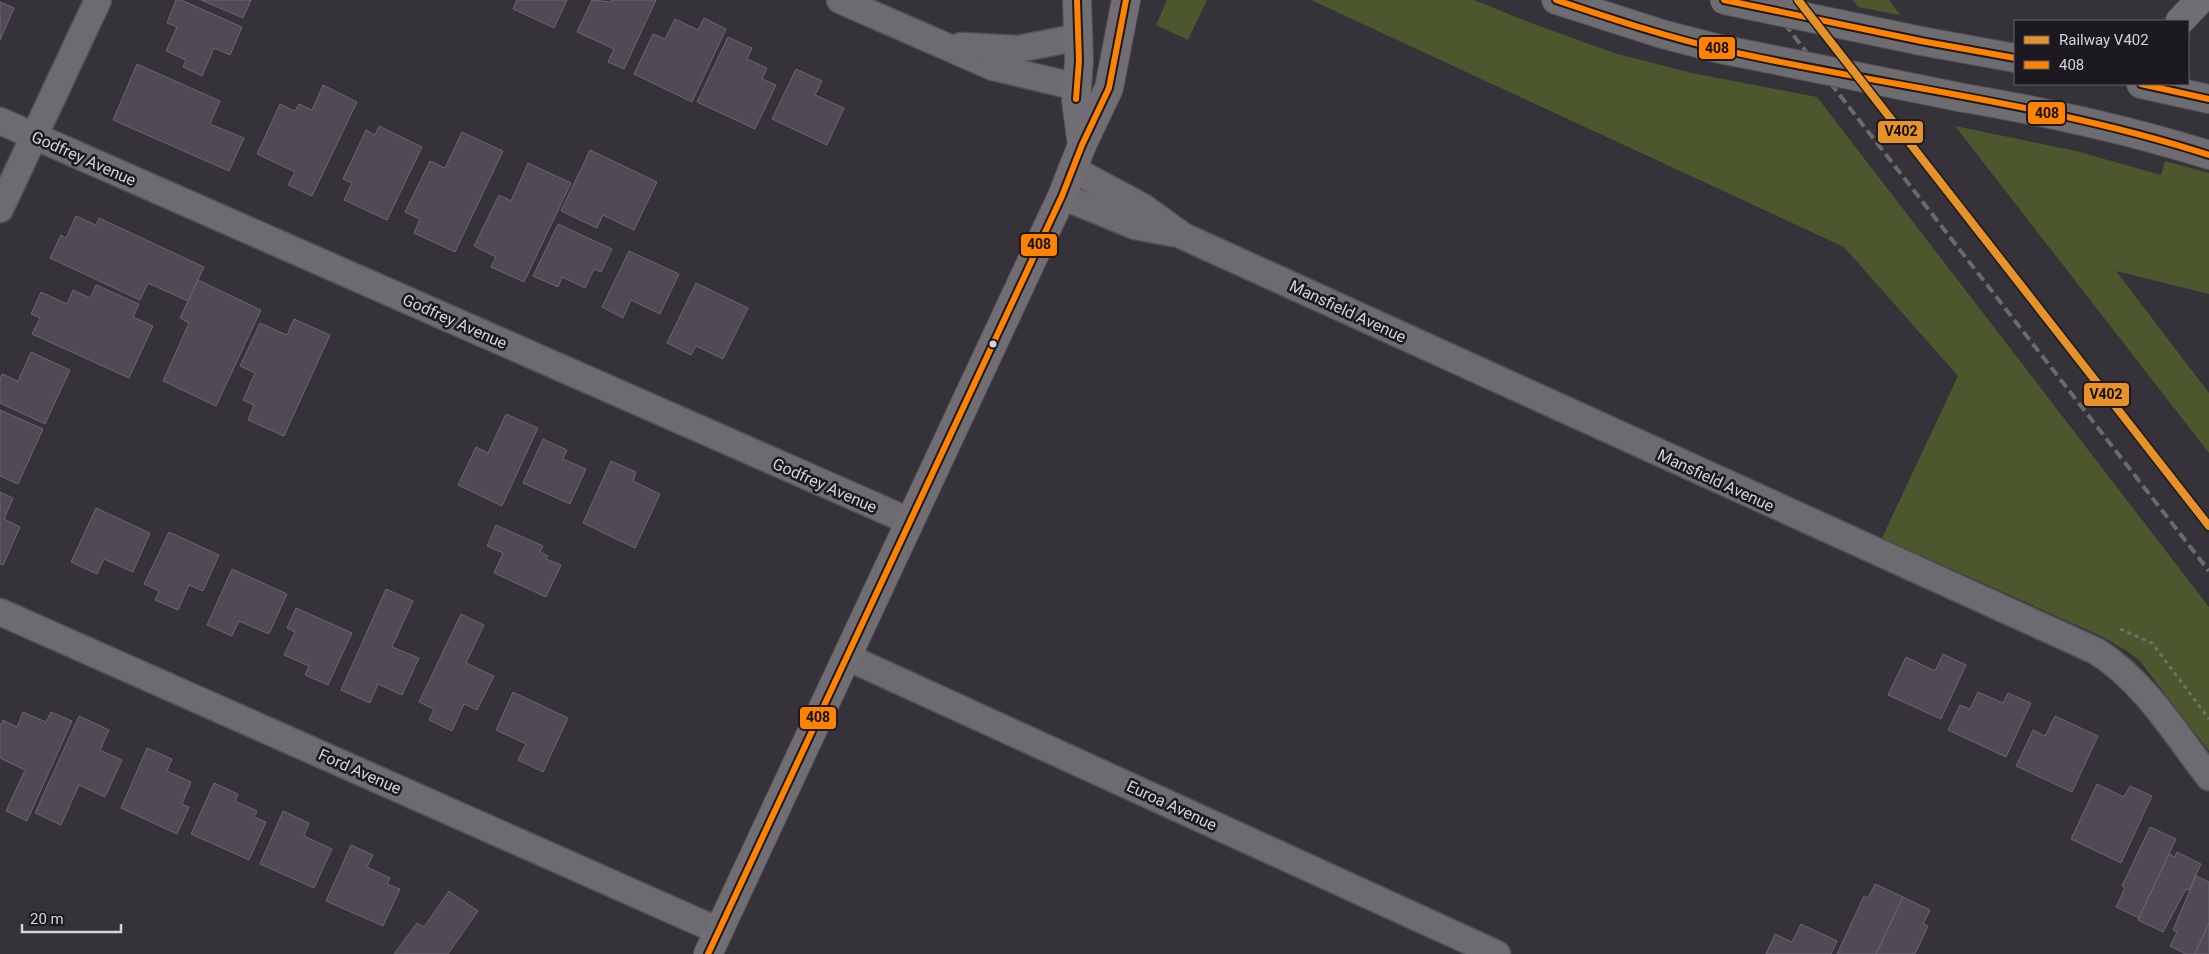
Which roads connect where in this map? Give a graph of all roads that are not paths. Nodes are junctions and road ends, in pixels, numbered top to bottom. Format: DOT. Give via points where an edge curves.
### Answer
graph roads {
  1 [pos="98,0"];
  2 [pos="840,0"];
  3 [pos="1077,0"];
  4 [pos="1126,0"];
  5 [pos="1556,0"];
  6 [pos="1724,0"];
  7 [pos="2200,0"];
  8 [pos="2181,20"];
  9 [pos="1079,37"];
  10 [pos="943,44"];
  11 [pos="2014,58"];
  12 [pos="2146,85"];
  13 [pos="1077,87"];
  14 [pos="2209,99"];
  15 [pos="0,121"];
  16 [pos="34,136"];
  17 [pos="2209,155"];
  18 [pos="1077,157"];
  19 [pos="1062,196"];
  20 [pos="0,209"];
  21 [pos="1183,236"];
  22 [pos="909,521"];
  23 [pos="0,612"];
  24 [pos="847,656"];
  25 [pos="2209,777"];
  26 [pos="714,942"];
  27 [pos="1497,954"];
  1 -- 16 [label="street"];
  2 -- 10 [label="street"];
  3 -- 9 [label="street"];
  4 -- 18 [label="street" via="1109,88"];
  5 -- 17 [label="main road, bridge" via="1720,49 2040,111"];
  6 -- 11 [label="main road, bridge"];
  7 -- 8 [label="street"];
  9 -- 10 [label="street" via="1018,48"];
  9 -- 13 [label="street"];
  10 -- 13 [label="street" via="993,67"];
  12 -- 14 [label="main road"];
  13 -- 18 [label="street"];
  15 -- 16 [label="street, Godfrey Avenue"];
  16 -- 20 [label="street"];
  16 -- 22 [label="street, Godfrey Avenue"];
  18 -- 19 [label="street"];
  18 -- 21 [label="street, Mansfield Avenue"];
  19 -- 21 [label="street, Mansfield Avenue" via="1135,226"];
  19 -- 22 [label="street"];
  21 -- 25 [label="street, Mansfield Avenue" via="2096,651 2134,681"];
  22 -- 24 [label="street"];
  23 -- 26 [label="street, Ford Avenue"];
  24 -- 26 [label="street"];
  24 -- 27 [label="street, Euroa Avenue"];
}
